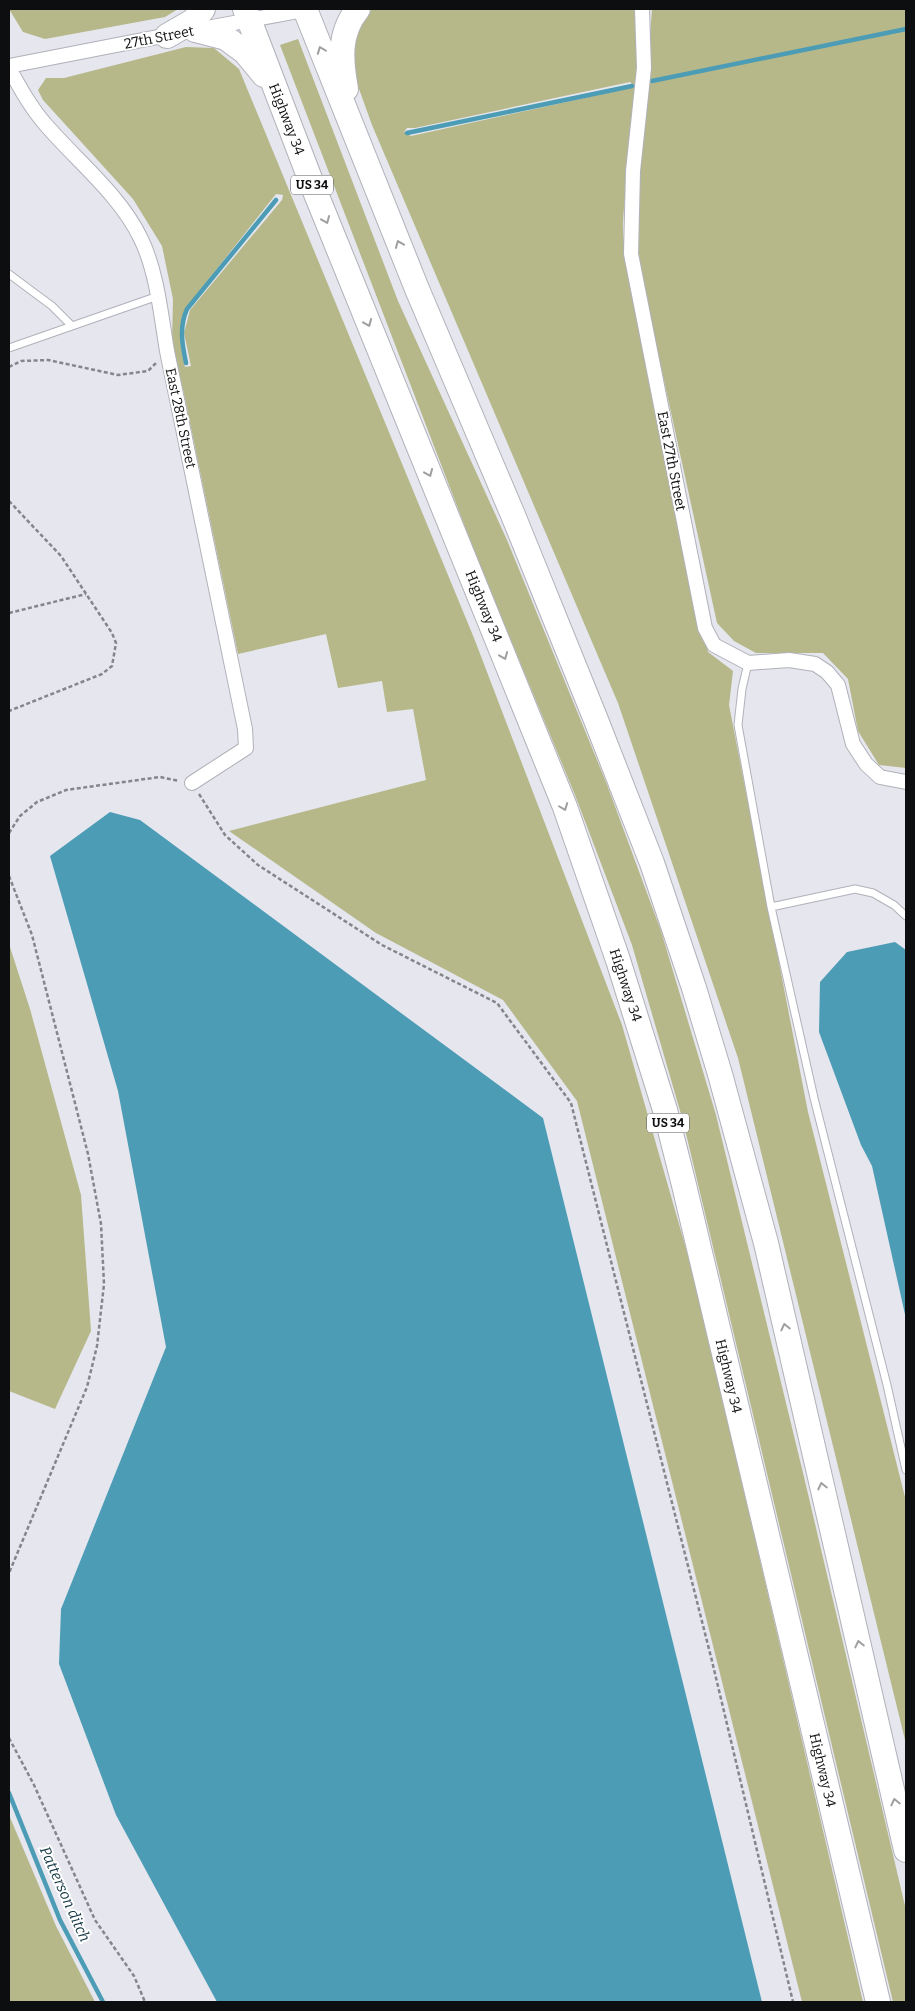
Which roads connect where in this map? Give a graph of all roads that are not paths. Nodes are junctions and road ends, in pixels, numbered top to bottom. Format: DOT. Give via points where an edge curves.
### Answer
graph roads {
  1 [pos="306,9"];
  2 [pos="358,9"];
  3 [pos="642,9"];
  4 [pos="247,14"];
  5 [pos="199,20"];
  6 [pos="167,36"];
  7 [pos="9,67"];
  8 [pos="277,93"];
  9 [pos="351,128"];
  10 [pos="9,274"];
  11 [pos="158,296"];
  12 [pos="71,326"];
  13 [pos="10,345"];
  14 [pos="748,663"];
  15 [pos="906,782"];
  16 [pos="192,783"];
  17 [pos="771,907"];
  18 [pos="906,916"];
  19 [pos="906,1470"];
  20 [pos="906,1850"];
  21 [pos="878,2002"];
  1 -- 4 [label="street, 27th Street"];
  9 -- 1 [label="highway, one-way"];
  2 -- 9 [label="highway" via="345,29 342,45"];
  3 -- 14 [label="street, East 27th Street" via="644,68 633,171 631,254 705,628 714,645"];
  4 -- 5 [label="street, 27th Street"];
  4 -- 8 [label="highway, Highway 34 / US 34"];
  5 -- 6 [label="highway"];
  5 -- 8 [label="highway" via="245,52"];
  6 -- 7 [label="street, 27th Street"];
  7 -- 11 [label="street, East 28th Street" via="26,100 45,124 120,206 141,239"];
  8 -- 21 [label="highway, Highway 34 / US 34, one-way" via="565,807 618,960 684,1185"];
  20 -- 9 [label="highway, one-way" via="766,1243 694,988 652,863 596,720"];
  10 -- 12 [label="lane" via="52,306"];
  11 -- 12 [label="lane"];
  11 -- 16 [label="street, East 28th Street" via="245,729 246,748"];
  12 -- 13 [label="lane"];
  14 -- 15 [label="street" via="789,660 815,664 827,672 838,685 853,744 866,764 880,777"];
  14 -- 17 [label="lane" via="738,725"];
  17 -- 18 [label="lane" via="855,889 873,893"];
  17 -- 19 [label="lane"];
}
